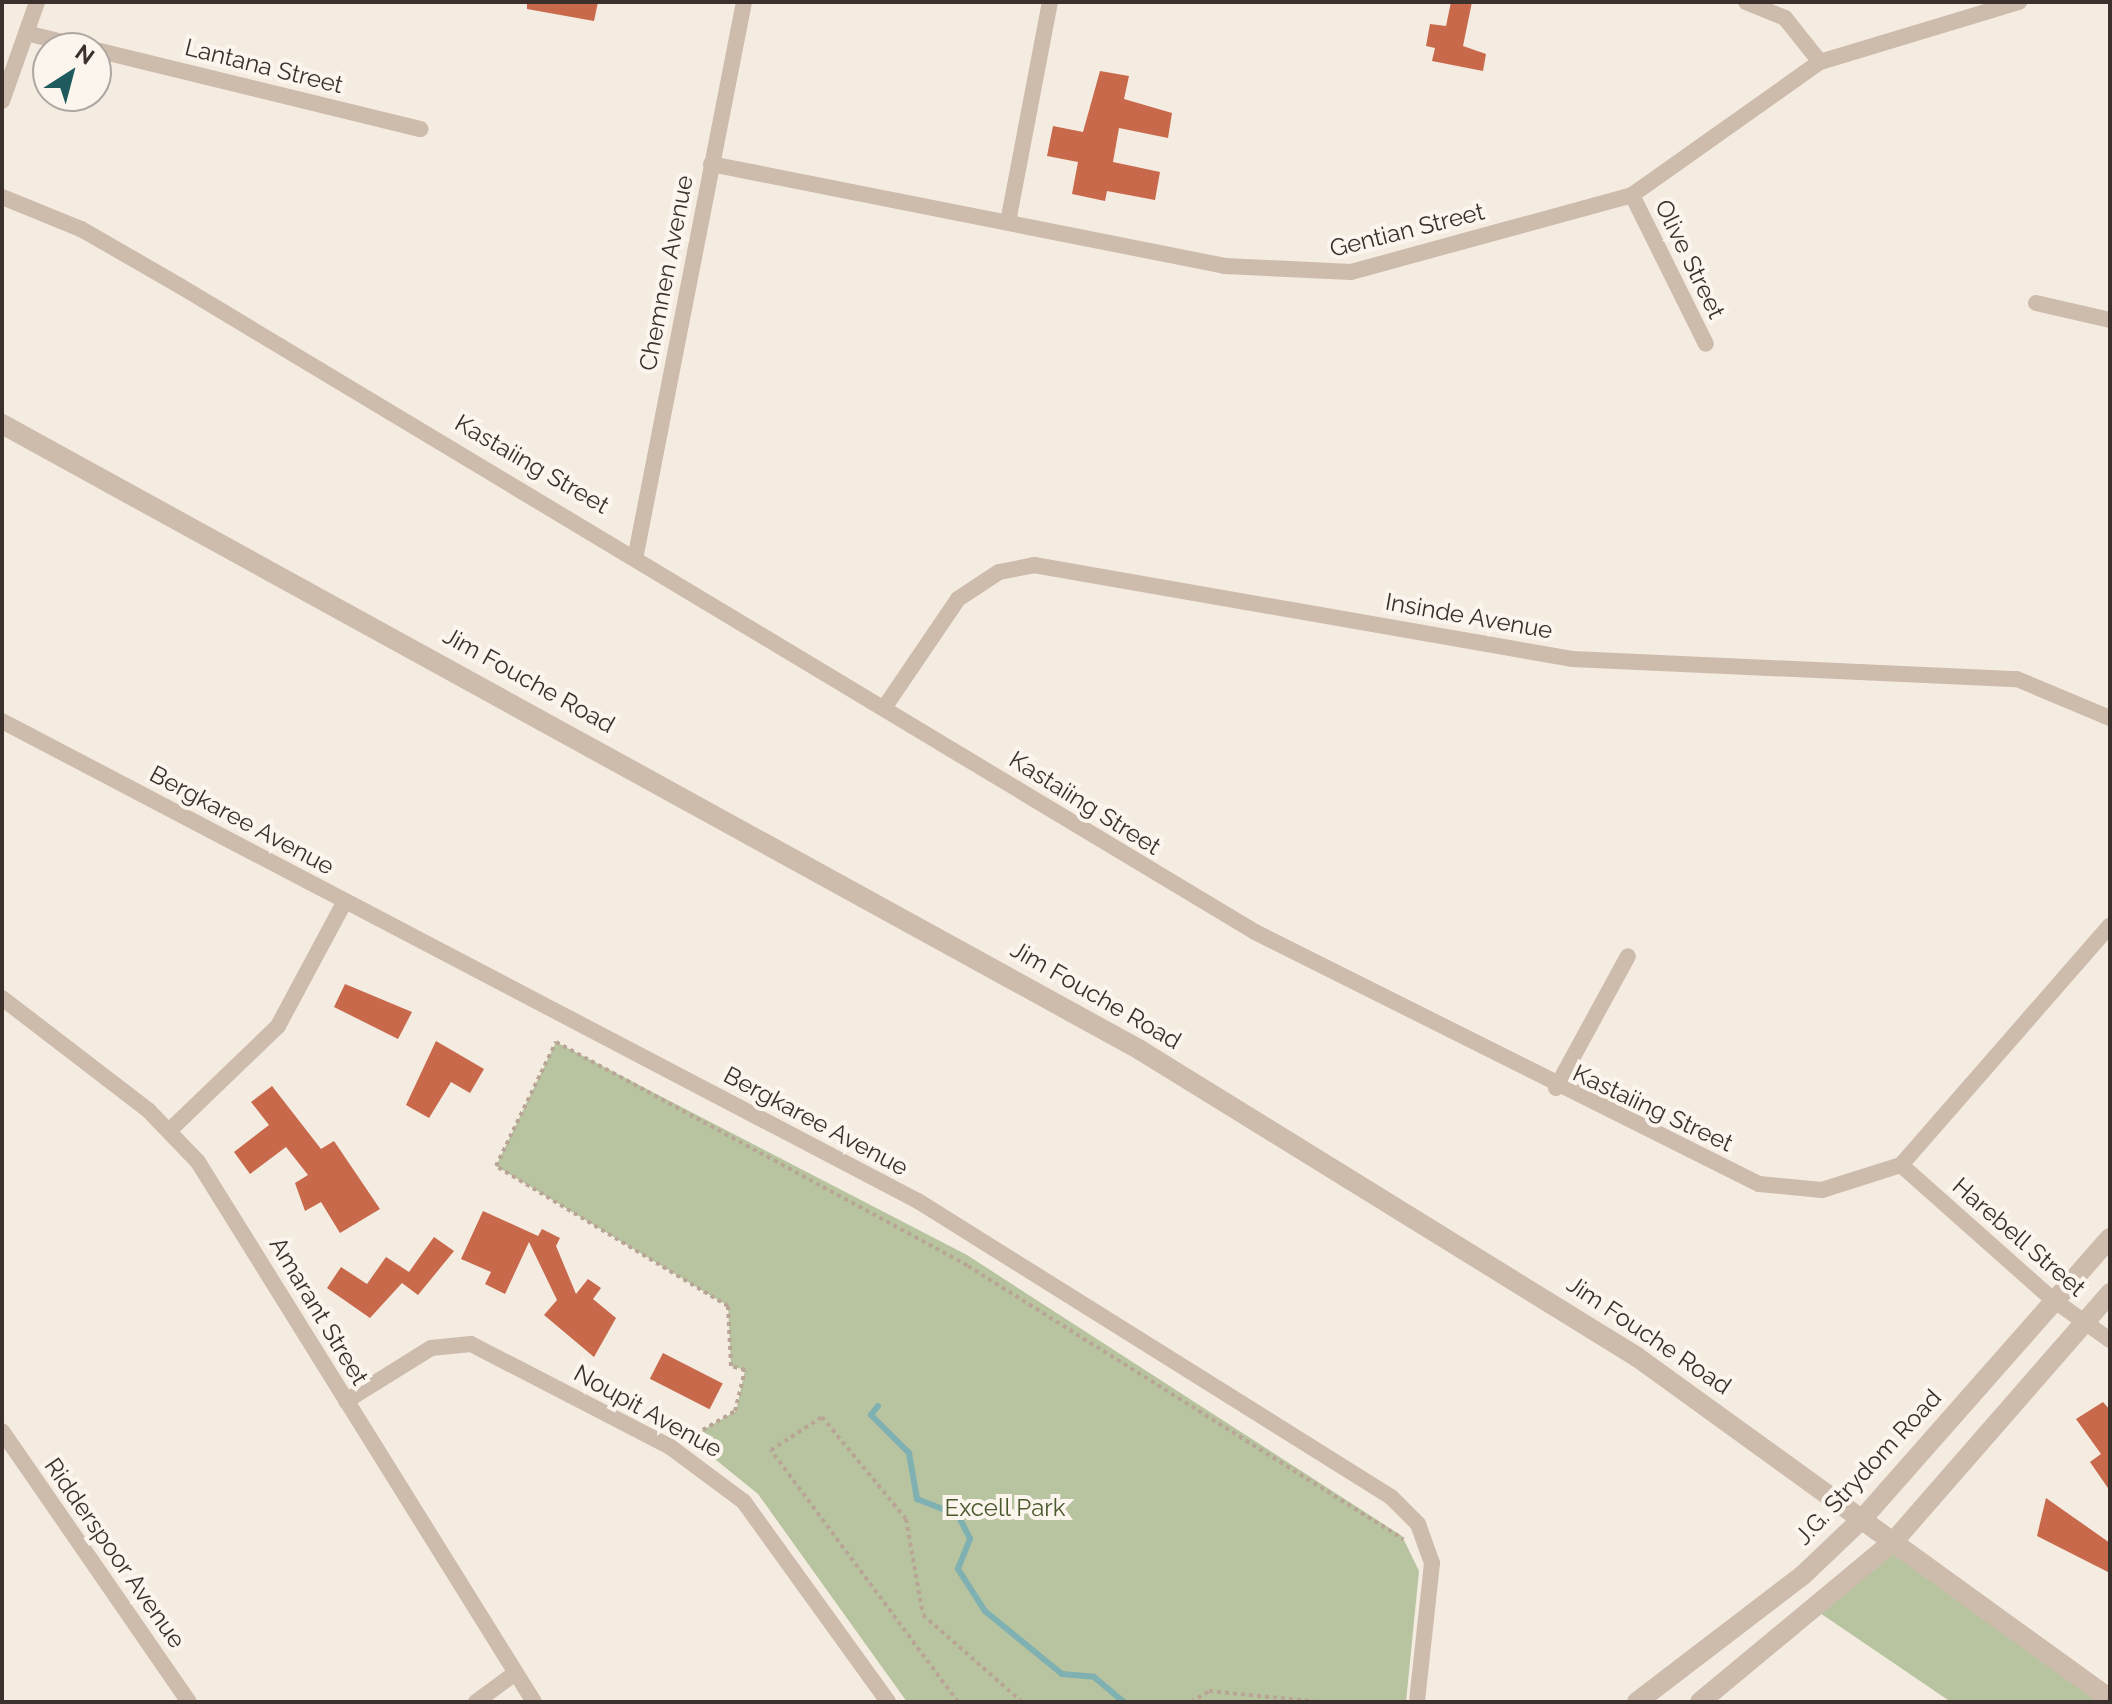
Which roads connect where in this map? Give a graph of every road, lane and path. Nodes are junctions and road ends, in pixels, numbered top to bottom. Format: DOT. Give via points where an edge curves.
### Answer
graph roads {
  1 [pos="37,2"];
  2 [pos="744,2"];
  3 [pos="1050,2"];
  4 [pos="1746,2"];
  5 [pos="2016,2"];
  6 [pos="30,34"];
  7 [pos="112,54"];
  8 [pos="1820,62"];
  9 [pos="2,101"];
  10 [pos="421,129"];
  11 [pos="711,164"];
  12 [pos="1632,195"];
  13 [pos="2,197"];
  14 [pos="1008,222"];
  15 [pos="2036,303"];
  16 [pos="2110,320"];
  17 [pos="1706,344"];
  18 [pos="2,424"];
  19 [pos="636,554"];
  20 [pos="884,708"];
  21 [pos="2110,718"];
  22 [pos="2,721"];
  23 [pos="345,901"];
  24 [pos="2110,925"];
  25 [pos="1628,956"];
  26 [pos="2,998"];
  27 [pos="1556,1088"];
  28 [pos="170,1130"];
  29 [pos="1901,1165"];
  30 [pos="2110,1238"];
  31 [pos="2110,1293"];
  32 [pos="2052,1299"];
  33 [pos="2084,1325"];
  34 [pos="2110,1340"];
  35 [pos="346,1401"];
  36 [pos="2,1431"];
  37 [pos="689,1438"];
  38 [pos="1864,1517"];
  39 [pos="1894,1541"];
  40 [pos="1407,1549"];
  41 [pos="514,1674"];
  42 [pos="2110,1699"];
  43 [pos="189,1702"];
  44 [pos="476,1702"];
  45 [pos="534,1702"];
  46 [pos="888,1702"];
  47 [pos="958,1702"];
  48 [pos="1022,1702"];
  49 [pos="1191,1702"];
  50 [pos="1322,1702"];
  51 [pos="1417,1702"];
  52 [pos="1637,1702"];
  53 [pos="1700,1702"];
  1 -- 6 [label="street"];
  2 -- 11 [label="street, Chemnen Avenue"];
  3 -- 14 [label="street"];
  4 -- 8 [label="street" via="1785,18"];
  5 -- 8 [label="street, Gentian Street"];
  6 -- 9 [label="street"];
  7 -- 10 [label="street, Lantana Street"];
  8 -- 12 [label="street, Gentian Street"];
  11 -- 14 [label="street, Gentian Street"];
  11 -- 19 [label="street, Chemnen Avenue"];
  12 -- 14 [label="street, Gentian Street" via="1322,274 1225,266"];
  12 -- 17 [label="street, Olive Street"];
  13 -- 19 [label="street, Kastaiing Street" via="81,229"];
  15 -- 16 [label="street"];
  18 -- 38 [label="street, Jim Fouche Road" via="1056,1000 1586,1323"];
  19 -- 20 [label="street, Kastaiing Street"];
  20 -- 21 [label="street, Insinde Avenue" via="958,599 999,572 1034,565 1572,659 2017,679"];
  20 -- 27 [label="street, Kastaiing Street" via="1228,917"];
  22 -- 23 [label="street, Bergkaree Avenue"];
  23 -- 28 [label="street" via="278,1026"];
  23 -- 51 [label="street, Bergkaree Avenue" via="918,1201 1391,1497 1418,1524 1432,1563"];
  24 -- 29 [label="street"];
  25 -- 27 [label="street"];
  26 -- 28 [label="street, Amarant Street"];
  27 -- 29 [label="street, Kastaiing Street" via="1783,1190 1822,1190"];
  28 -- 35 [label="street, Amarant Street" via="214,1184"];
  29 -- 32 [label="street, Harebell Street"];
  30 -- 32 [label="street, J.G. Strydom Road"];
  31 -- 33 [label="street"];
  32 -- 33 [label="street, Harebell Street"];
  32 -- 38 [label="street, J.G. Strydom Road"];
  33 -- 34 [label="street, Harebell Street"];
  33 -- 39 [label="street"];
  35 -- 41 [label="street, Amarant Street"];
  35 -- 46 [label="street, Noupit Avenue" via="431,1348 471,1344 669,1446 744,1502"];
  36 -- 43 [label="street, Ridderspoor Avenue"];
  37 -- 40 [label="path" via="735,1411 745,1370 731,1366 728,1306 496,1166 556,1042 968,1266 1401,1536"];
  38 -- 39 [label="street, Jim Fouche Road"];
  38 -- 52 [label="street, J.G. Strydom Road" via="1802,1576"];
  39 -- 42 [label="street, Jim Fouche Road"];
  39 -- 53 [label="street"];
  41 -- 44 [label="street"];
  41 -- 45 [label="street, Amarant Street"];
  47 -- 48 [label="path" via="771,1450 822,1417 906,1519 923,1615"];
  49 -- 50 [label="path" via="1209,1691"];
}
